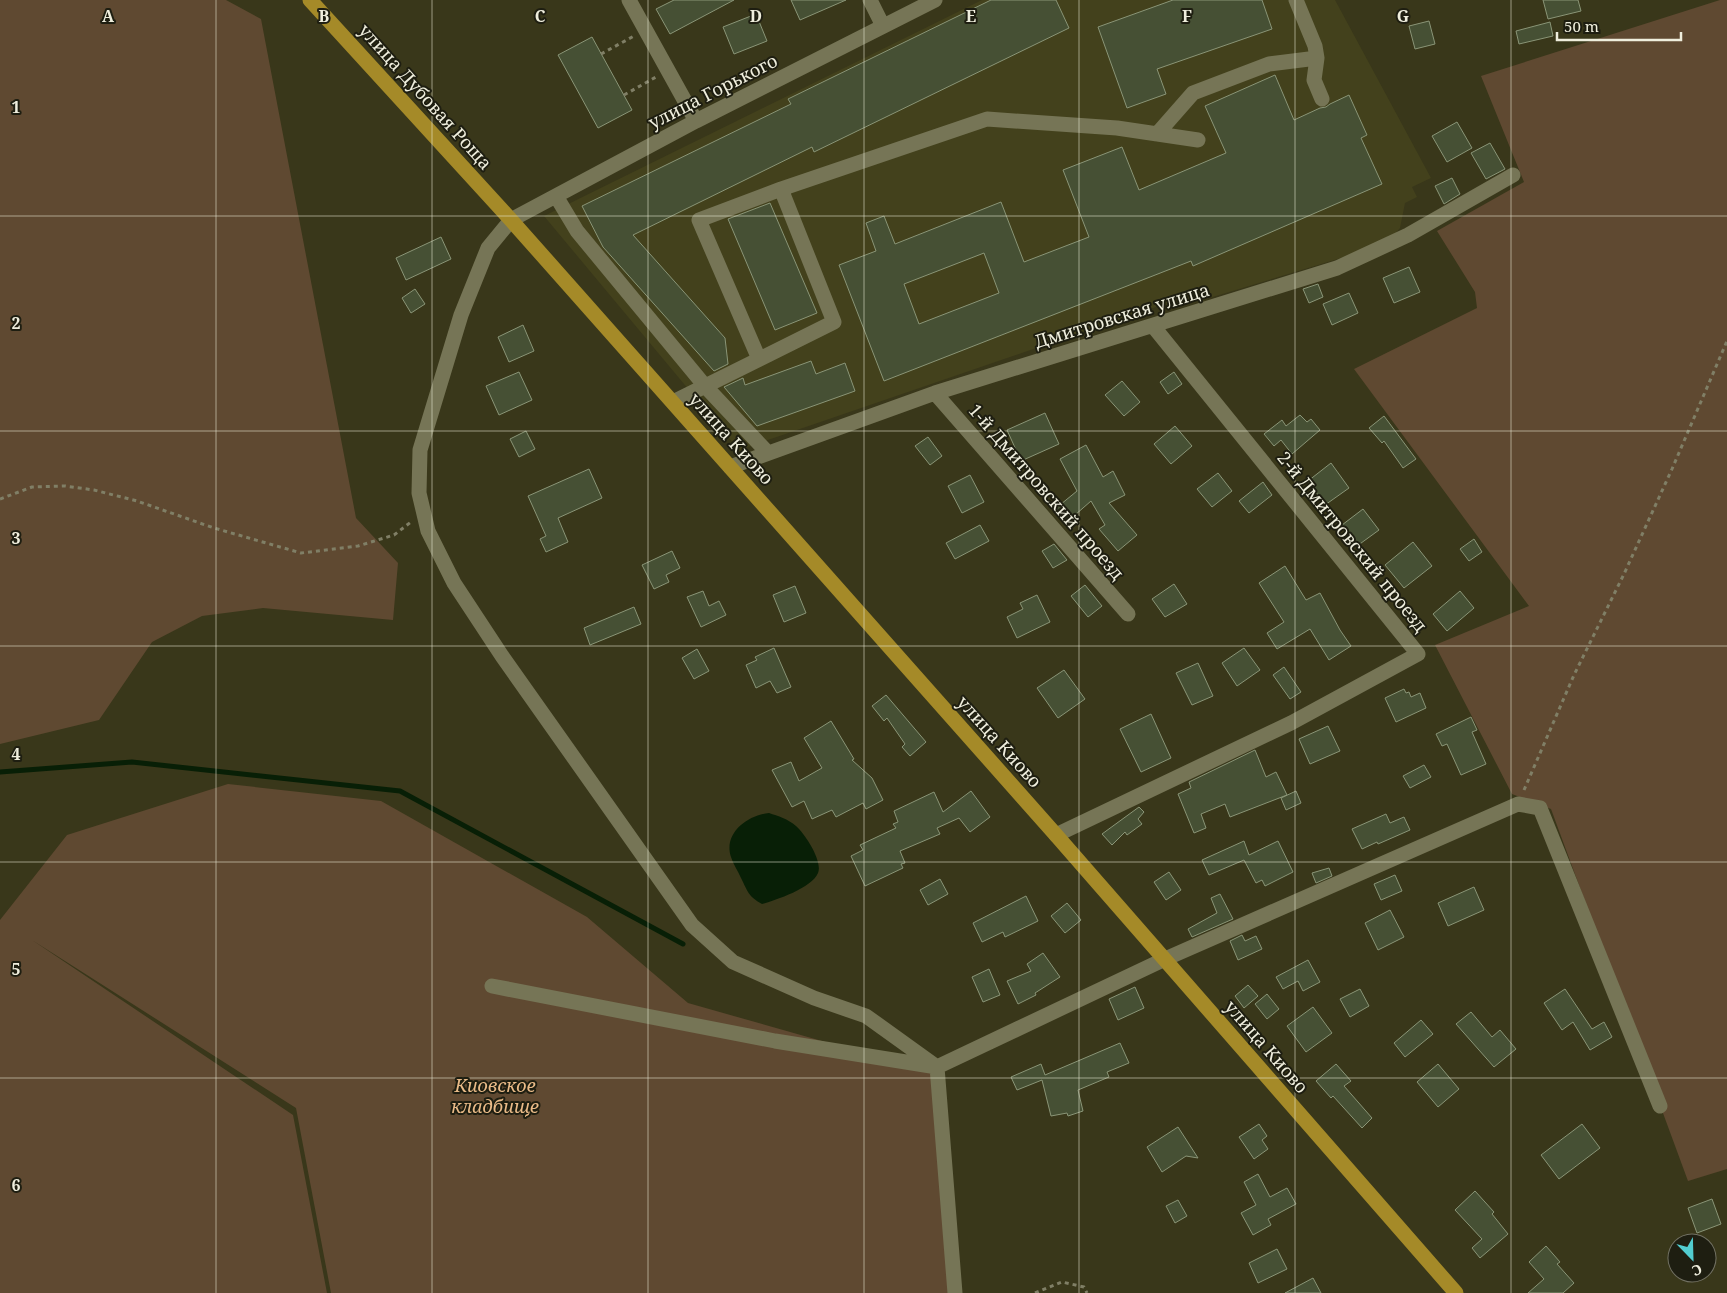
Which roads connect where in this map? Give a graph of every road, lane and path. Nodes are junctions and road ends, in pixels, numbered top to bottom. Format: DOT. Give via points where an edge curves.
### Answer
graph roads {
  1 [pos="310,0"];
  2 [pos="629,0"];
  3 [pos="870,0"];
  4 [pos="935,0"];
  5 [pos="1296,0"];
  6 [pos="883,26"];
  7 [pos="645,30"];
  8 [pos="601,54"];
  9 [pos="1317,58"];
  10 [pos="668,71"];
  11 [pos="624,95"];
  12 [pos="1322,99"];
  13 [pos="696,121"];
  14 [pos="1157,134"];
  15 [pos="1198,140"];
  16 [pos="1513,176"];
  17 [pos="781,188"];
  18 [pos="556,196"];
  19 [pos="511,220"];
  20 [pos="1153,326"];
  21 [pos="1727,341"];
  22 [pos="760,359"];
  23 [pos="705,386"];
  24 [pos="935,393"];
  25 [pos="673,402"];
  26 [pos="768,454"];
  27 [pos="730,467"];
  28 [pos="0,499"];
  29 [pos="423,512"];
  30 [pos="1128,614"];
  31 [pos="1518,804"];
  32 [pos="1056,835"];
  33 [pos="1165,960"];
  34 [pos="492,986"];
  35 [pos="937,1067"];
  36 [pos="1660,1106"];
  37 [pos="956,1293"];
  38 [pos="1035,1293"];
  39 [pos="1087,1293"];
  40 [pos="1456,1293"];
  1 -- 19 [label="main road, улица Дубовая Роща"];
  2 -- 7 [label="street"];
  3 -- 6 [label="street"];
  4 -- 6 [label="street, улица Горького"];
  5 -- 9 [label="street" via="1316,46"];
  6 -- 13 [label="street, улица Горького"];
  7 -- 8 [label="path"];
  7 -- 10 [label="street"];
  9 -- 12 [label="street" via="1314,80"];
  9 -- 14 [label="street" via="1269,64 1193,93"];
  10 -- 11 [label="path"];
  10 -- 13 [label="street"];
  13 -- 18 [label="street, улица Горького"];
  14 -- 15 [label="street"];
  14 -- 17 [label="street" via="1117,128 987,120"];
  16 -- 20 [label="street, Дмитровская улица" via="1408,235 1337,268"];
  17 -- 22 [label="street" via="834,322"];
  17 -- 22 [label="street" via="699,220"];
  18 -- 19 [label="street, улица Горького"];
  18 -- 23 [label="street" via="577,231"];
  19 -- 25 [label="main road, улица Киово"];
  19 -- 29 [label="street" via="488,248 461,315 420,450 419,493"];
  20 -- 24 [label="street, Дмитровская улица"];
  20 -- 32 [label="street, 2-й Дмитровский проезд" via="1418,654 1291,723"];
  21 -- 31 [label="path" via="1672,469 1574,675"];
  22 -- 23 [label="street"];
  23 -- 25 [label="street"];
  23 -- 26 [label="street"];
  24 -- 26 [label="street, Дмитровская улица"];
  24 -- 30 [label="street, 1-й Дмитровский проезд"];
  25 -- 27 [label="main road, улица Киово"];
  26 -- 27 [label="street, Дмитровская улица"];
  27 -- 32 [label="main road, улица Киово"];
  28 -- 29 [label="path" via="32,487 65,486 94,490 301,553 358,546 394,535"];
  29 -- 35 [label="street" via="428,531 454,583 692,925 733,962 814,998 866,1016"];
  31 -- 33 [label="street"];
  31 -- 36 [label="street" via="1540,808"];
  32 -- 33 [label="main road, улица Киово"];
  33 -- 35 [label="street"];
  33 -- 40 [label="main road, улица Киово"];
  34 -- 35 [label="street" via="775,1041"];
  35 -- 37 [label="street"];
  38 -- 39 [label="path" via="1062,1282 1084,1287"];
}
